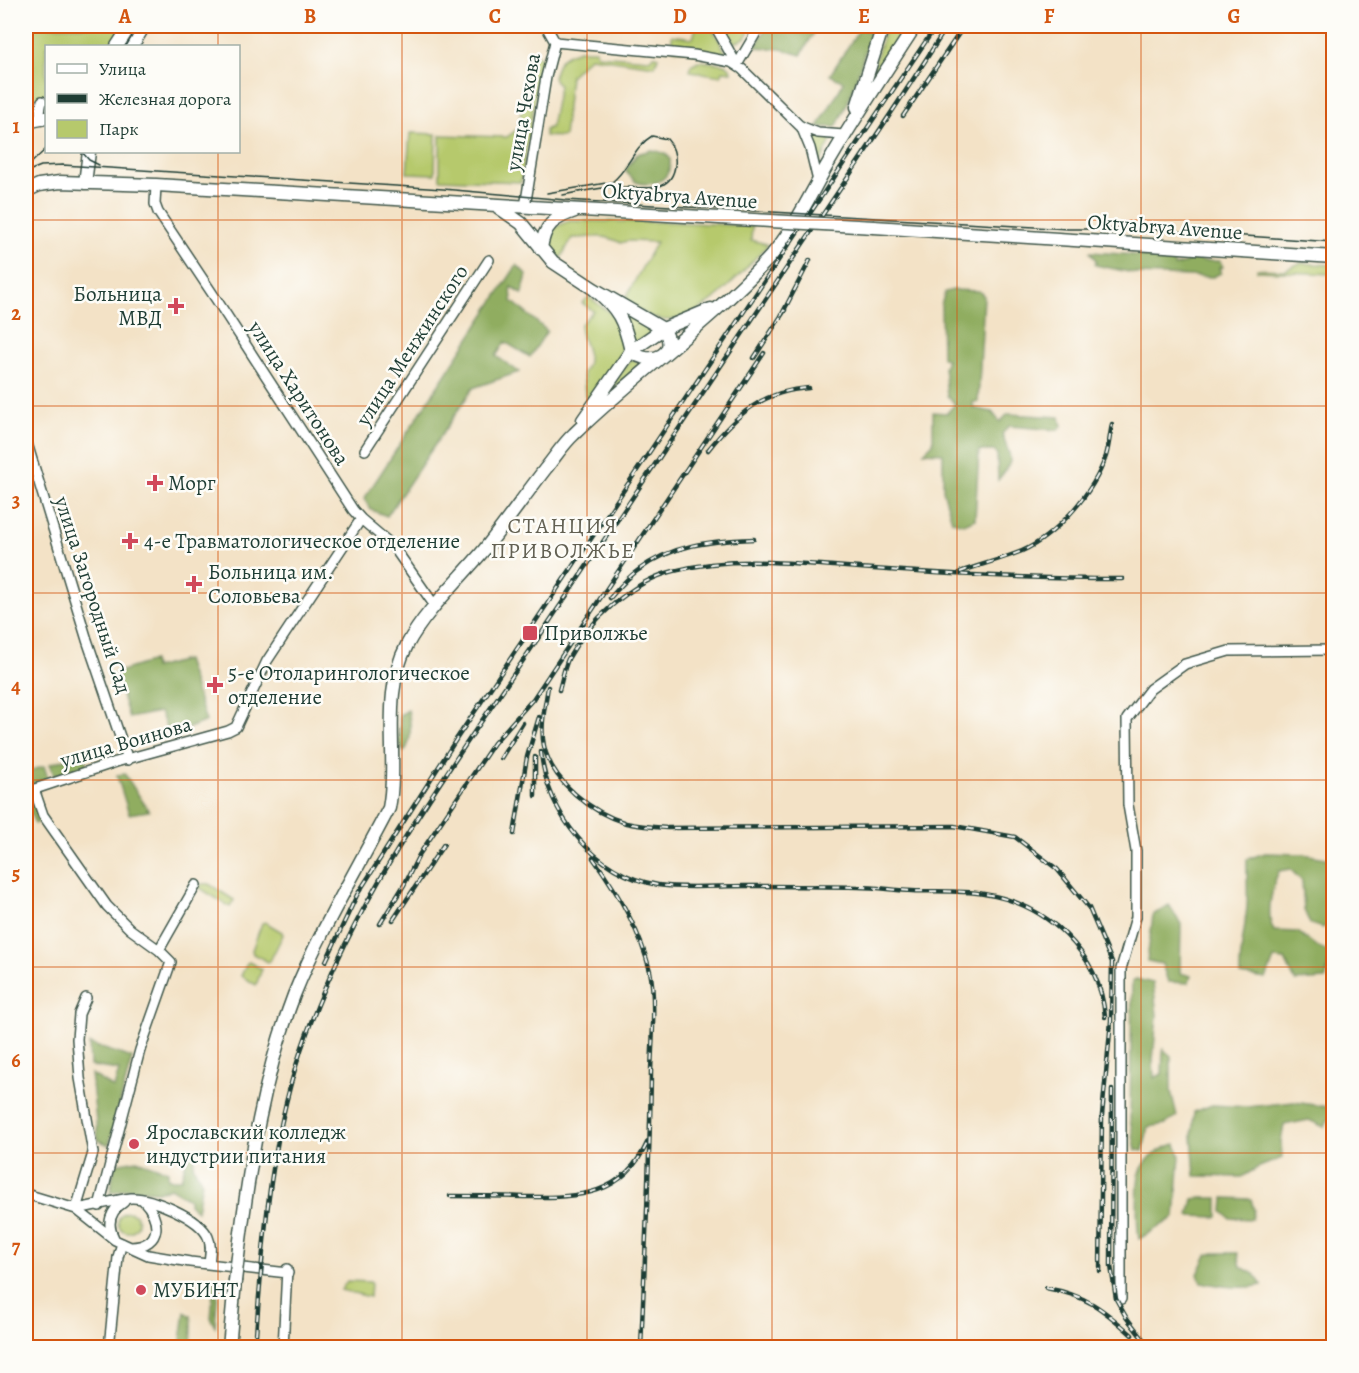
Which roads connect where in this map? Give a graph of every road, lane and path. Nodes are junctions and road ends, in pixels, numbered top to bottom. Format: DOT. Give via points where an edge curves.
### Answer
graph roads {
  1 [pos="130,26"];
  2 [pos="144,26"];
  3 [pos="546,26"];
  4 [pos="715,26"];
  5 [pos="760,26"];
  6 [pos="883,26"];
  7 [pos="915,26"];
  8 [pos="555,42"];
  9 [pos="118,45"];
  10 [pos="133,45"];
  11 [pos="737,65"];
  12 [pos="42,101"];
  13 [pos="44,119"];
  14 [pos="852,121"];
  15 [pos="26,122"];
  16 [pos="801,126"];
  17 [pos="844,135"];
  18 [pos="89,153"];
  19 [pos="818,181"];
  20 [pos="85,183"];
  21 [pos="156,185"];
  22 [pos="26,191"];
  23 [pos="496,206"];
  24 [pos="525,207"];
  25 [pos="579,209"];
  26 [pos="541,249"];
  27 [pos="1334,257"];
  28 [pos="489,260"];
  29 [pos="594,289"];
  30 [pos="721,304"];
  31 [pos="663,329"];
  32 [pos="631,351"];
  33 [pos="662,356"];
  34 [pos="572,436"];
  35 [pos="26,440"];
  36 [pos="365,450"];
  37 [pos="361,519"];
  38 [pos="435,606"];
  39 [pos="1334,650"];
  40 [pos="128,760"];
  41 [pos="30,790"];
  42 [pos="196,885"];
  43 [pos="159,950"];
  44 [pos="86,998"];
  45 [pos="26,1194"];
  46 [pos="132,1198"];
  47 [pos="143,1200"];
  48 [pos="99,1206"];
  49 [pos="76,1209"];
  50 [pos="122,1243"];
  51 [pos="209,1261"];
  52 [pos="1120,1299"];
  53 [pos="109,1347"];
  54 [pos="229,1347"];
  55 [pos="283,1347"];
  1 -- 9 [label="main road"];
  2 -- 10 [label="main road"];
  3 -- 8 [label="street, улица Чехова"];
  4 -- 11 [label="street"];
  5 -- 11 [label="street"];
  6 -- 14 [label="main road"];
  7 -- 14 [label="main road"];
  8 -- 11 [label="street" via="694,55"];
  8 -- 24 [label="street, улица Чехова"];
  11 -- 16 [label="street"];
  12 -- 13 [label="street" via="40,111"];
  13 -- 15 [label="main road"];
  14 -- 17 [label="main road"];
  16 -- 17 [label="street" via="818,133"];
  16 -- 19 [label="street"];
  17 -- 19 [label="main road"];
  18 -- 20 [label="main road"];
  19 -- 30 [label="main road" via="803,197 751,277"];
  20 -- 21 [label="main road, Oktyabrya Avenue"];
  20 -- 22 [label="main road, Oktyabrya Avenue" via="45,183"];
  21 -- 23 [label="main road, Oktyabrya Avenue"];
  21 -- 37 [label="street, улица Харитонова" via="158,212"];
  23 -- 24 [label="main road, Oktyabrya Avenue"];
  23 -- 26 [label="main road" via="520,223"];
  24 -- 25 [label="main road, Oktyabrya Avenue"];
  25 -- 26 [label="main road" via="549,225"];
  25 -- 27 [label="main road, Oktyabrya Avenue, bridge"];
  26 -- 29 [label="main road" via="553,262"];
  28 -- 36 [label="street, улица Менжинского"];
  29 -- 31 [label="main road"];
  29 -- 32 [label="main road" via="623,321"];
  30 -- 31 [label="main road"];
  30 -- 33 [label="main road"];
  31 -- 32 [label="main road"];
  31 -- 33 [label="main road" via="669,342"];
  32 -- 33 [label="main road" via="644,358"];
  32 -- 34 [label="main road"];
  33 -- 34 [label="main road"];
  34 -- 38 [label="main road"];
  35 -- 40 [label="street, улица Загородный Сад"];
  37 -- 38 [label="street, улица Харитонова" via="393,546"];
  37 -- 40 [label="street, улица Воинова" via="267,661 236,727"];
  38 -- 54 [label="main road, bridge" via="406,645 394,682 389,808 309,961 273,1058 251,1154"];
  39 -- 52 [label="street" via="1229,651 1185,664 1150,689 1127,718 1136,917 1121,969"];
  40 -- 41 [label="street, улица Воинова"];
  41 -- 43 [label="street" via="43,816 107,906"];
  42 -- 43 [label="street"];
  43 -- 48 [label="street" via="171,962 140,1050"];
  44 -- 49 [label="street" via="79,1014 77,1039 93,1153"];
  45 -- 49 [label="street"];
  46 -- 47 [label="street"];
  46 -- 48 [label="street"];
  46 -- 50 [label="street" via="114,1209 109,1219 110,1230"];
  47 -- 50 [label="street" via="154,1213 156,1229 138,1247"];
  47 -- 51 [label="street" via="165,1206 196,1223 211,1244"];
  48 -- 49 [label="street"];
  49 -- 50 [label="street"];
  50 -- 51 [label="street" via="148,1255"];
  50 -- 53 [label="street"];
  51 -- 55 [label="street" via="287,1270"];
}
